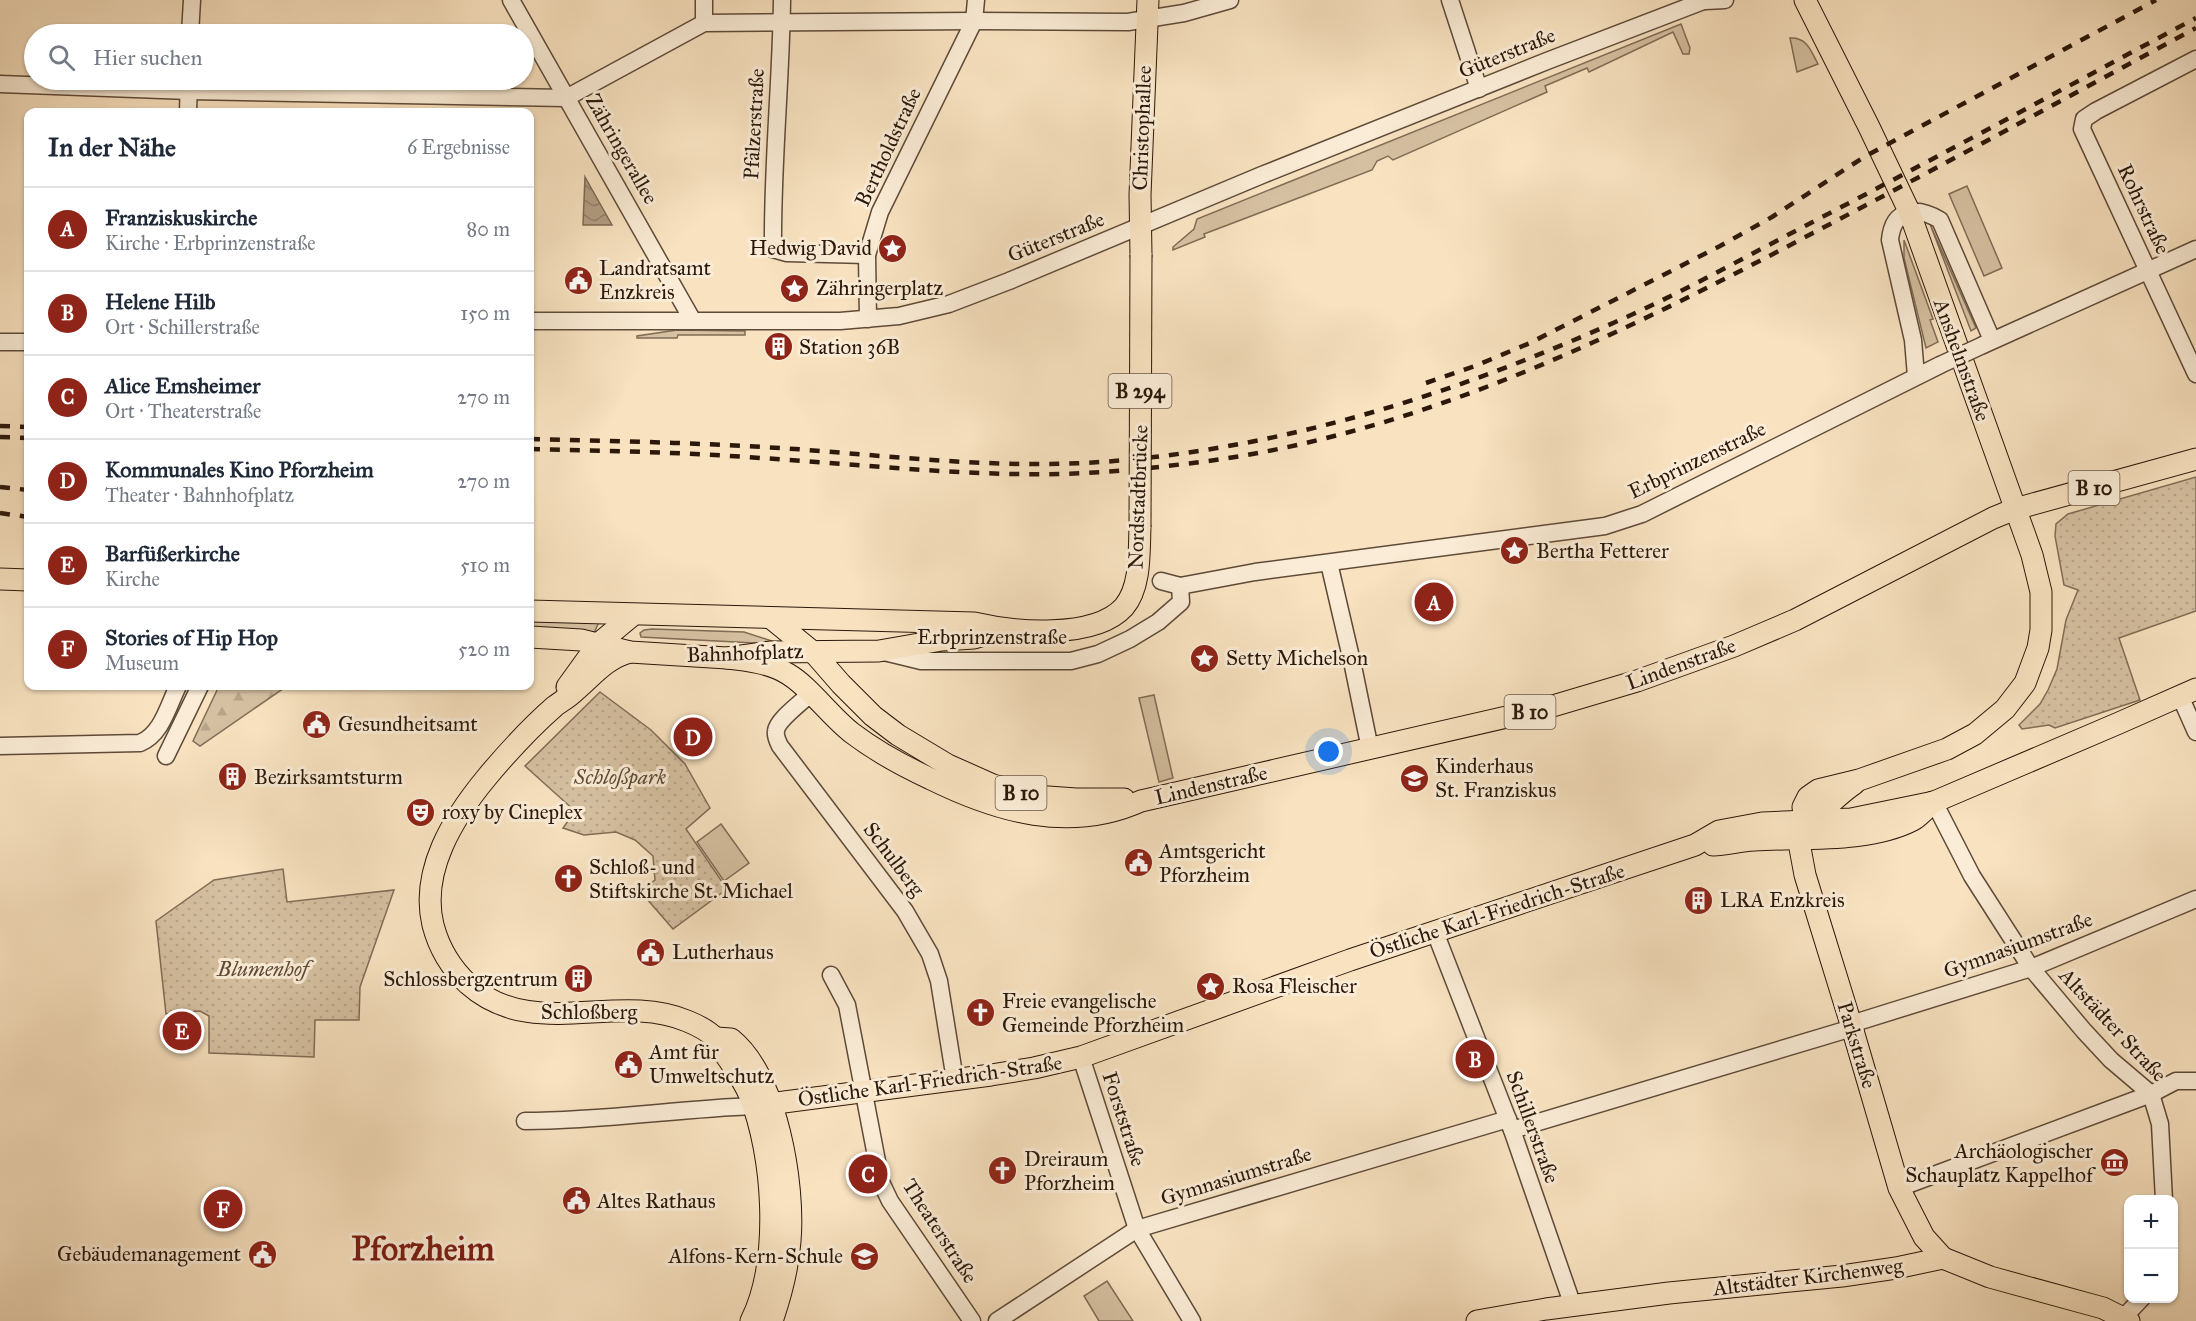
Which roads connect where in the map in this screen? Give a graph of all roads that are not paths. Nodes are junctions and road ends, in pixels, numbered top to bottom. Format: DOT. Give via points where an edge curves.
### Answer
graph roads {
  1 [pos="192,0"];
  2 [pos="511,0"];
  3 [pos="704,0"];
  4 [pos="782,0"];
  5 [pos="976,0"];
  6 [pos="1230,0"];
  7 [pos="1450,0"];
  8 [pos="1706,0"];
  9 [pos="1725,0"];
  10 [pos="1805,0"];
  11 [pos="1147,10"];
  12 [pos="974,21"];
  13 [pos="704,23"];
  14 [pos="781,23"];
  15 [pos="191,24"];
  16 [pos="524,24"];
  17 [pos="534,41"];
  18 [pos="2196,59"];
  19 [pos="0,84"];
  20 [pos="24,84"];
  21 [pos="1479,89"];
  22 [pos="189,90"];
  23 [pos="334,90"];
  24 [pos="566,98"];
  25 [pos="188,108"];
  26 [pos="1909,211"];
  27 [pos="1140,227"];
  28 [pos="2196,249"];
  29 [pos="867,255"];
  30 [pos="1141,255"];
  31 [pos="2148,270"];
  32 [pos="868,319"];
  33 [pos="534,321"];
  34 [pos="693,321"];
  35 [pos="0,342"];
  36 [pos="24,342"];
  37 [pos="1988,342"];
  38 [pos="2196,374"];
  39 [pos="1916,376"];
  40 [pos="2196,459"];
  41 [pos="2015,509"];
  42 [pos="1329,563"];
  43 [pos="0,579"];
  44 [pos="24,580"];
  45 [pos="1161,581"];
  46 [pos="1180,586"];
  47 [pos="534,611"];
  48 [pos="633,615"];
  49 [pos="771,618"];
  50 [pos="872,621"];
  51 [pos="1001,630"];
  52 [pos="534,637"];
  53 [pos="598,644"];
  54 [pos="866,651"];
  55 [pos="630,652"];
  56 [pos="814,653"];
  57 [pos="727,658"];
  58 [pos="176,690"];
  59 [pos="198,690"];
  60 [pos="2188,692"];
  61 [pos="810,694"];
  62 [pos="850,694"];
  63 [pos="554,707"];
  64 [pos="2196,732"];
  65 [pos="0,746"];
  66 [pos="1370,749"];
  67 [pos="166,756"];
  68 [pos="1142,801"];
  69 [pos="1934,802"];
  70 [pos="1803,830"];
  71 [pos="2196,899"];
  72 [pos="1436,932"];
  73 [pos="2031,968"];
  74 [pos="831,975"];
  75 [pos="1852,1026"];
  76 [pos="1081,1057"];
  77 [pos="955,1080"];
  78 [pos="2196,1081"];
  79 [pos="864,1092"];
  80 [pos="2151,1094"];
  81 [pos="762,1105"];
  82 [pos="525,1121"];
  83 [pos="1510,1125"];
  84 [pos="1899,1188"];
  85 [pos="2164,1195"];
  86 [pos="1137,1229"];
  87 [pos="1943,1258"];
  88 [pos="2139,1303"];
  89 [pos="1573,1306"];
  90 [pos="2126,1319"];
  91 [pos="751,1321"];
  92 [pos="772,1321"];
  93 [pos="972,1321"];
  94 [pos="997,1321"];
  95 [pos="1192,1321"];
  96 [pos="1477,1321"];
  1 -- 15 [label="street"];
  2 -- 16 [label="street, Zähringerallee"];
  3 -- 13 [label="street"];
  4 -- 14 [label="street, Pfälzerstraße"];
  5 -- 12 [label="street, Bertholdstraße"];
  6 -- 11 [label="street" via="1184,13"];
  7 -- 21 [label="street"];
  8 -- 9 [label="street, Güterstraße"];
  8 -- 21 [label="street, Güterstraße"];
  10 -- 26 [label="main road, Anshelmstraße"];
  11 -- 12 [label="street" via="1128,22"];
  11 -- 27 [label="main road, Christophallee / B 294"];
  12 -- 14 [label="street"];
  12 -- 29 [label="street, Bertholdstraße" via="880,212"];
  13 -- 14 [label="street"];
  13 -- 24 [label="street"];
  14 -- 29 [label="street, Pfälzerstraße" via="773,249 787,253"];
  17 -- 24 [label="street, Zähringerallee"];
  18 -- 31 [label="street, Rohrstraße" via="2084,119 2082,129"];
  19 -- 20 [label="street"];
  21 -- 27 [label="street, Güterstraße"];
  22 -- 25 [label="street"];
  23 -- 24 [label="street"];
  24 -- 34 [label="street, Zähringerallee"];
  26 -- 37 [label="street, Anshelmstraße" via="1926,212 1940,220"];
  26 -- 39 [label="street, Anshelmstraße" via="1895,225 1890,240 1913,340"];
  26 -- 41 [label="main road, Anshelmstraße"];
  27 -- 30 [label="main road, Christophallee / B 294"];
  27 -- 32 [label="street, Güterstraße" via="949,304"];
  28 -- 31 [label="street, Erbprinzenstraße"];
  29 -- 32 [label="street, Bertholdstraße"];
  30 -- 51 [label="main road, Nordstadtbrücke / B 294, bridge" via="1138,566 1134,585 1125,606 1097,625 1076,630"];
  31 -- 37 [label="street, Erbprinzenstraße"];
  31 -- 38 [label="street, Rohrstraße"];
  32 -- 34 [label="street, Güterstraße"];
  33 -- 34 [label="street, Güterstraße"];
  35 -- 36 [label="street"];
  37 -- 39 [label="street, Erbprinzenstraße, bridge"];
  39 -- 42 [label="street, Erbprinzenstraße" via="1642,514 1605,526"];
  40 -- 41 [label="main road, Lindenstraße / B 10"];
  41 -- 66 [label="main road, Lindenstraße / B 10" via="1965,530 1814,611 1706,656 1575,700"];
  41 -- 70 [label="main road" via="2038,576 2042,609 2037,648 2025,683 2005,709 1975,735 1859,780"];
  42 -- 46 [label="street, Erbprinzenstraße"];
  42 -- 66 [label="street"];
  43 -- 44 [label="main road"];
  45 -- 46 [label="street, Erbprinzenstraße"];
  46 -- 54 [label="street, Erbprinzenstraße" via="1181,602 1158,622 1130,639 1082,659 1059,663 921,662"];
  47 -- 48 [label="main road, Bahnhofplatz"];
  48 -- 49 [label="main road, Bahnhofplatz"];
  48 -- 53 [label="main road"];
  49 -- 50 [label="main road, B 294"];
  49 -- 56 [label="main road, Bahnhofplatz / B 10"];
  50 -- 51 [label="main road, B 294" via="974,623"];
  50 -- 54 [label="main road" via="877,627 876,634"];
  51 -- 54 [label="main road, B 294" via="974,638"];
  52 -- 53 [label="main road, Bahnhofplatz / B 10"];
  53 -- 55 [label="main road, Bahnhofplatz / B 10"];
  53 -- 63 [label="main road, Schloßberg"];
  54 -- 56 [label="main road, B 294"];
  54 -- 62 [label="main road" via="847,661 844,667"];
  55 -- 57 [label="main road, Bahnhofplatz / B 10"];
  55 -- 63 [label="main road, Schloßberg" via="609,660"];
  56 -- 57 [label="main road, Bahnhofplatz / B 294" via="771,652"];
  56 -- 62 [label="main road, Lindenstraße / B 10"];
  57 -- 61 [label="main road, Lindenstraße / B 10" via="782,670"];
  58 -- 65 [label="street" via="157,731 140,743"];
  59 -- 67 [label="street"];
  60 -- 64 [label="street"];
  60 -- 69 [label="main road, Östliche Karl-Friedrich-Straße"];
  61 -- 68 [label="main road, Lindenstraße / B 10" via="846,728 896,762 994,805 1060,817 1118,811"];
  61 -- 77 [label="street, Schulberg" via="779,723 776,738 905,911 930,954 939,981"];
  62 -- 68 [label="main road, Lindenstraße / B 10" via="898,735 940,761 993,785 1045,797"];
  63 -- 81 [label="main road, Schloßberg" via="473,794 444,843 433,875 430,904 435,933 446,957 464,980 505,1006 562,1015 653,1012 685,1020 716,1038 731,1039 758,1072"];
  66 -- 68 [label="main road, Lindenstraße / B 10"];
  69 -- 70 [label="main road, Östliche Karl-Friedrich-Straße" via="1915,819 1898,826 1838,837"];
  69 -- 73 [label="street, Altstädter Straße" via="1972,876"];
  70 -- 72 [label="main road, Östliche Karl-Friedrich-Straße" via="1753,840 1695,845"];
  70 -- 75 [label="main road, Parkstraße" via="1800,848 1805,875"];
  71 -- 73 [label="street, Gymnasiumstraße"];
  72 -- 76 [label="main road, Östliche Karl-Friedrich-Straße"];
  72 -- 83 [label="street, Schillerstraße"];
  73 -- 75 [label="street, Gymnasiumstraße"];
  73 -- 80 [label="street, Altstädter Straße" via="2111,1060"];
  74 -- 79 [label="street, Theaterstraße" via="847,1005"];
  75 -- 83 [label="street, Gymnasiumstraße"];
  75 -- 84 [label="main road, Parkstraße"];
  76 -- 77 [label="main road, Östliche Karl-Friedrich-Straße"];
  76 -- 86 [label="street, Forststraße"];
  77 -- 79 [label="main road, Östliche Karl-Friedrich-Straße"];
  78 -- 80 [label="street" via="2176,1081"];
  79 -- 81 [label="main road, Östliche Karl-Friedrich-Straße"];
  79 -- 93 [label="street, Theaterstraße" via="881,1182"];
  80 -- 84 [label="street"];
  80 -- 85 [label="street, Altstädter Straße" via="2160,1124"];
  81 -- 82 [label="street, Östliche Karl-Friedrich-Straße"];
  81 -- 91 [label="main road" via="771,1223 761,1297"];
  81 -- 92 [label="main road" via="783,1151 791,1213 787,1265"];
  83 -- 86 [label="street, Gymnasiumstraße"];
  83 -- 89 [label="street, Schillerstraße"];
  84 -- 87 [label="main road, Parkstraße" via="1924,1237"];
  86 -- 94 [label="street, Gymnasiumstraße"];
  86 -- 95 [label="street, Forststraße"];
  87 -- 89 [label="main road, Altstädter Kirchenweg" via="1842,1276"];
  87 -- 90 [label="main road" via="1990,1277 2103,1308"];
  88 -- 90 [label="street"];
  89 -- 96 [label="main road, Altstädter Kirchenweg"];
}
